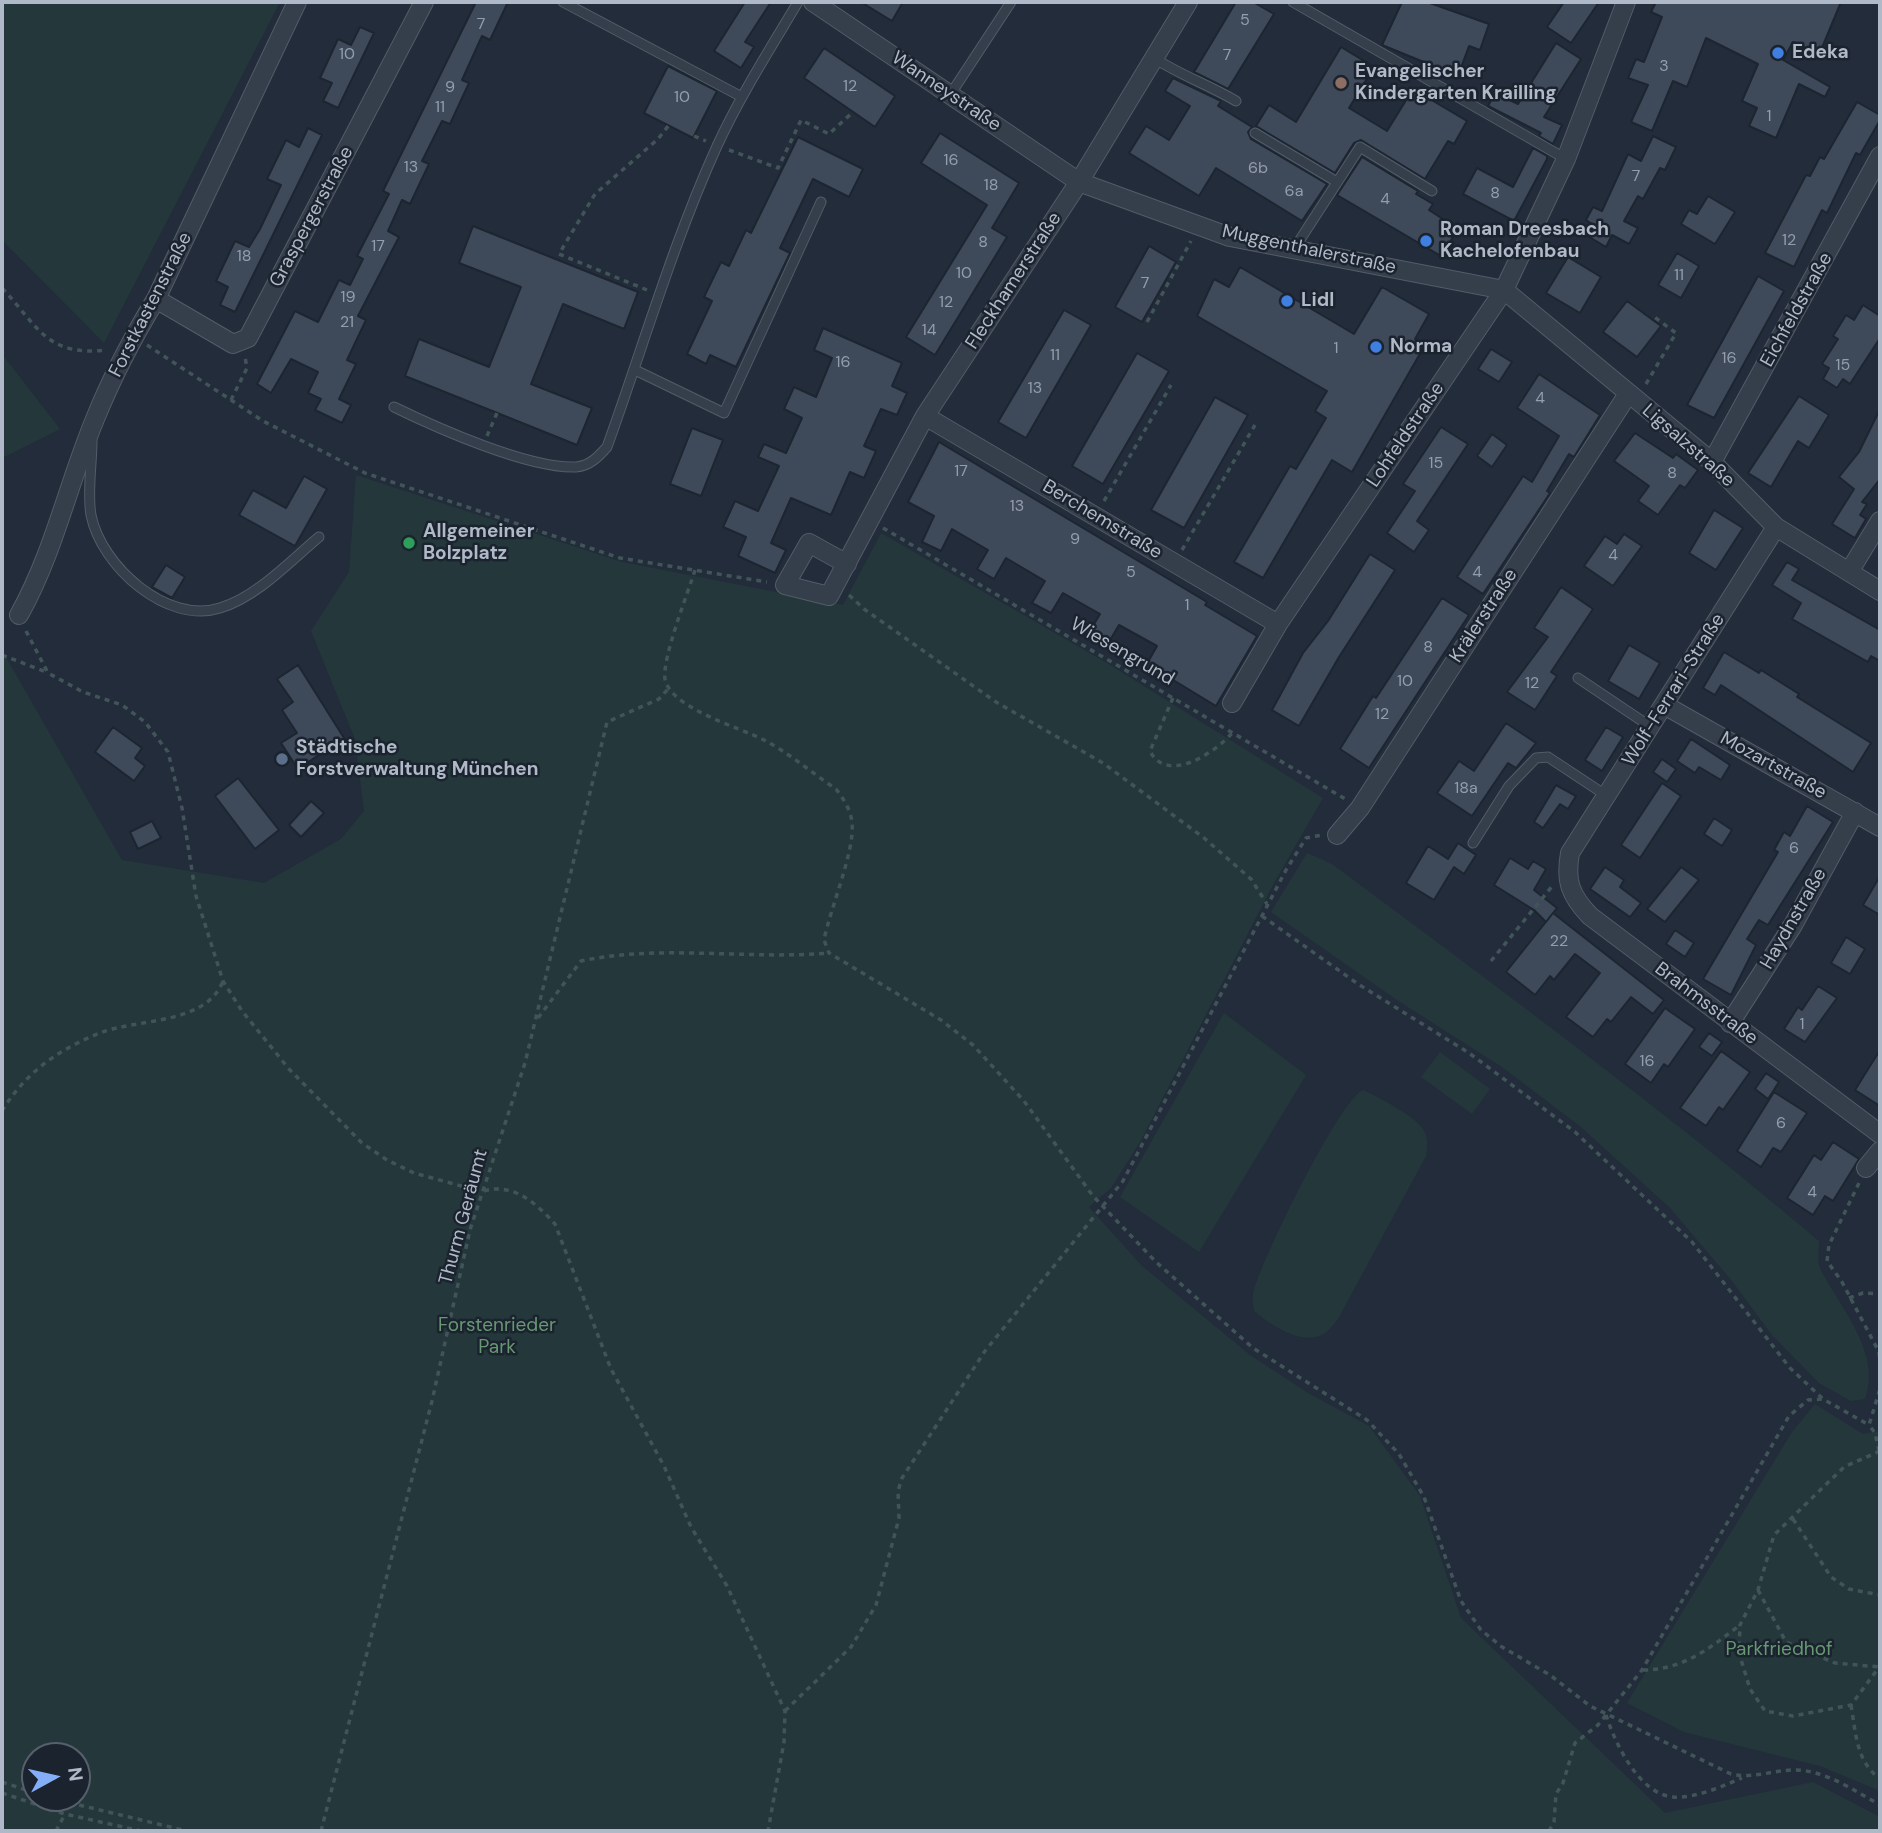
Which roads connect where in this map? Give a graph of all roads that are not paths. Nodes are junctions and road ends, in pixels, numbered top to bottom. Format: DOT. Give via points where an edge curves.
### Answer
graph roads {
  1 [pos="297,2"];
  2 [pos="424,2"];
  3 [pos="564,2"];
  4 [pos="798,2"];
  5 [pos="813,2"];
  6 [pos="1011,2"];
  7 [pos="1188,2"];
  8 [pos="1293,2"];
  9 [pos="1626,2"];
  10 [pos="1154,58"];
  11 [pos="950,96"];
  12 [pos="741,97"];
  13 [pos="1236,101"];
  14 [pos="1255,134"];
  15 [pos="1880,156"];
  16 [pos="1566,159"];
  17 [pos="1079,182"];
  18 [pos="1337,182"];
  19 [pos="1432,191"];
  20 [pos="821,202"];
  21 [pos="1294,249"];
  22 [pos="1504,290"];
  23 [pos="156,299"];
  24 [pos="635,370"];
  25 [pos="1632,398"];
  26 [pos="394,407"];
  27 [pos="925,416"];
  28 [pos="91,428"];
  29 [pos="1712,462"];
  30 [pos="1880,521"];
  31 [pos="1776,527"];
  32 [pos="319,537"];
  33 [pos="847,564"];
  34 [pos="1849,572"];
  35 [pos="1880,591"];
  36 [pos="19,615"];
  37 [pos="1278,624"];
  38 [pos="1578,678"];
  39 [pos="1232,703"];
  40 [pos="1665,706"];
  41 [pos="1651,727"];
  42 [pos="1607,796"];
  43 [pos="1855,812"];
  44 [pos="1880,827"];
  45 [pos="1336,835"];
  46 [pos="1473,843"];
  47 [pos="1566,875"];
  48 [pos="1730,1023"];
  49 [pos="1880,1134"];
  50 [pos="1880,1151"];
  51 [pos="1866,1168"];
  1 -- 23 [label="street, Forstkastenstraße"];
  2 -- 23 [label="street, Graspergerstraße" via="248,338 233,344"];
  3 -- 12 [label="lane"];
  4 -- 12 [label="lane"];
  5 -- 11 [label="street, Wanneystraße"];
  6 -- 11 [label="lane"];
  7 -- 10 [label="street, Fleckhamerstraße"];
  8 -- 16 [label="lane"];
  9 -- 16 [label="street, Lohfeldstraße"];
  10 -- 13 [label="lane"];
  10 -- 17 [label="street, Fleckhamerstraße"];
  11 -- 17 [label="street, Wanneystraße"];
  12 -- 24 [label="lane" via="718,145"];
  14 -- 18 [label="lane"];
  15 -- 29 [label="street, Eichfeldstraße"];
  16 -- 22 [label="street, Lohfeldstraße"];
  17 -- 21 [label="street, Muggenthalerstraße" via="1230,237"];
  17 -- 27 [label="street, Fleckhamerstraße"];
  18 -- 19 [label="lane" via="1360,147"];
  18 -- 21 [label="lane"];
  20 -- 24 [label="lane" via="724,413"];
  21 -- 22 [label="street, Muggenthalerstraße"];
  22 -- 25 [label="street, Ligsalzstraße"];
  22 -- 37 [label="street, Lohfeldstraße"];
  23 -- 28 [label="street, Forstkastenstraße"];
  24 -- 26 [label="lane" via="607,447 594,461 578,467 484,444"];
  25 -- 29 [label="street, Ligsalzstraße"];
  25 -- 45 [label="street, Krälerstraße" via="1360,808"];
  27 -- 33 [label="street, Fleckhamerstraße"];
  27 -- 37 [label="street, Berchemstraße"];
  28 -- 32 [label="lane" via="91,514 101,545 117,569 173,607 186,611 222,608 276,573"];
  28 -- 36 [label="street, Forstkastenstraße" via="57,534"];
  29 -- 31 [label="street, Ligsalzstraße"];
  30 -- 34 [label="street"];
  31 -- 34 [label="street, Ligsalzstraße"];
  31 -- 40 [label="street, Wolf-Ferrari-Straße"];
  33 -- 33 [label="street, Fleckhamerstraße" via="808,543 785,585 829,596"];
  34 -- 35 [label="street, Ligsalzstraße"];
  37 -- 39 [label="street, Lohfeldstraße"];
  38 -- 41 [label="lane"];
  40 -- 41 [label="street, Wolf-Ferrari-Straße"];
  40 -- 43 [label="street, Mozartstraße"];
  41 -- 42 [label="street, Wolf-Ferrari-Straße"];
  42 -- 46 [label="lane" via="1548,757 1536,758 1508,786"];
  42 -- 47 [label="street, Wolf-Ferrari-Straße" via="1570,853"];
  43 -- 44 [label="street, Mozartstraße"];
  43 -- 48 [label="street, Haydnstraße" via="1793,925"];
  47 -- 48 [label="street, Brahmsstraße" via="1572,897 1590,916"];
  48 -- 49 [label="street, Brahmsstraße"];
  50 -- 51 [label="street"];
}
